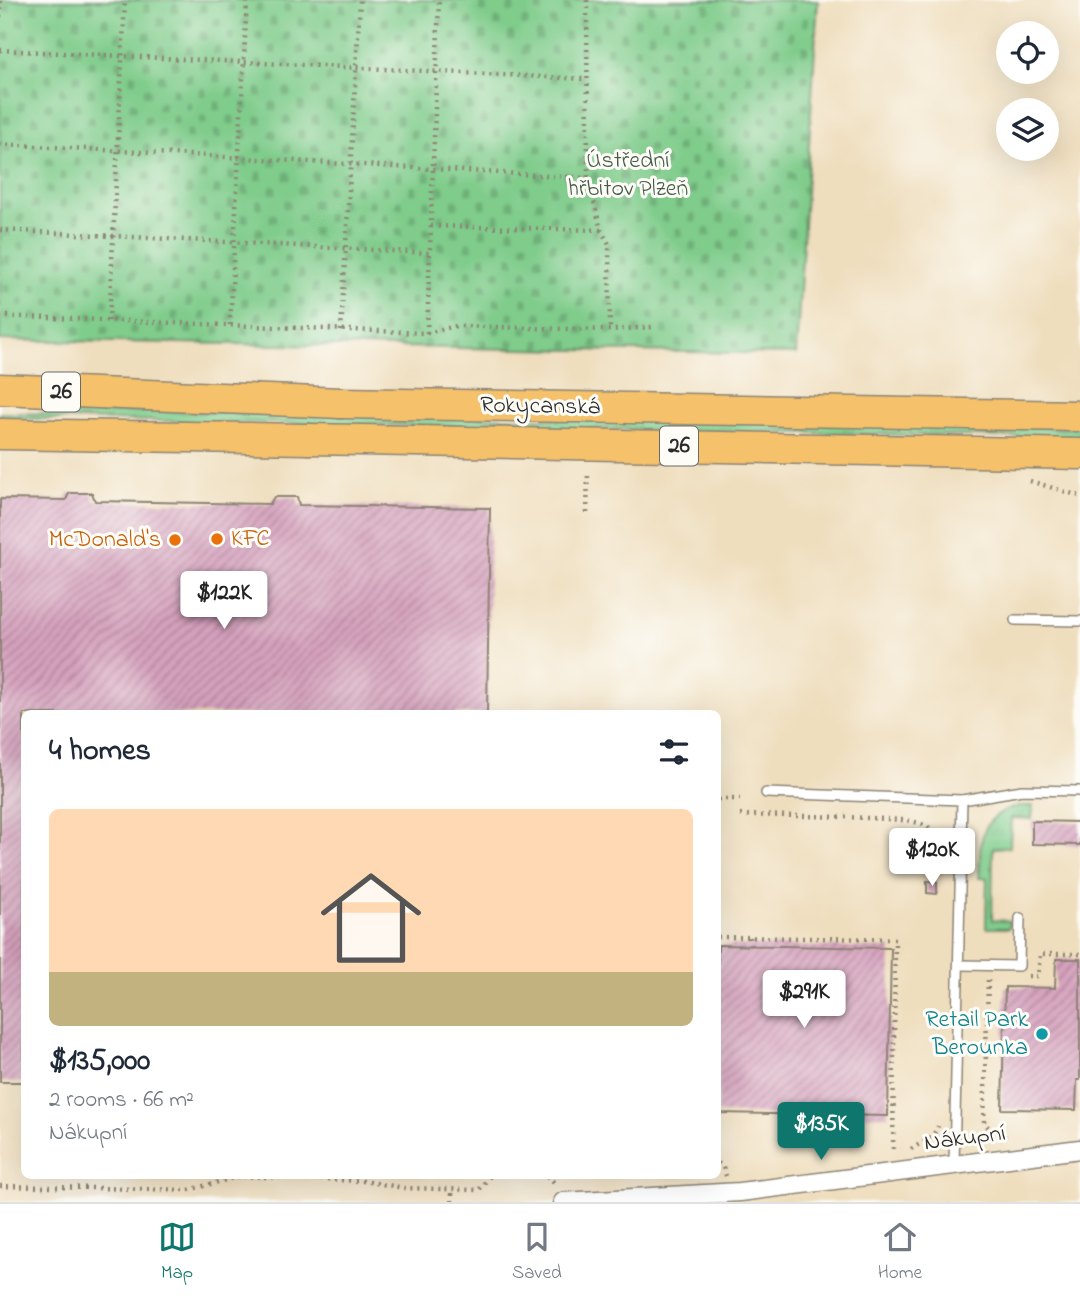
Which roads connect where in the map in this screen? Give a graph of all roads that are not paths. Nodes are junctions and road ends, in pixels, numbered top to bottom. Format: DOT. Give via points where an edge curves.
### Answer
graph roads {
  1 [pos="0,389"];
  2 [pos="1080,416"];
  3 [pos="0,434"];
  4 [pos="1067,457"];
  5 [pos="1015,620"];
  6 [pos="1080,621"];
  7 [pos="1080,791"];
  8 [pos="766,793"];
  9 [pos="962,800"];
  10 [pos="1020,918"];
  11 [pos="960,965"];
  12 [pos="1080,1149"];
  13 [pos="954,1164"];
  14 [pos="566,1195"];
  1 -- 2 [label="main road, Rokycanská / 26" via="341,403"];
  3 -- 4 [label="main road, Rokycanská / 26"];
  5 -- 6 [label="lane"];
  7 -- 9 [label="lane" via="1022,790"];
  8 -- 9 [label="lane"];
  9 -- 11 [label="lane"];
  10 -- 11 [label="lane" via="1019,967"];
  11 -- 13 [label="lane"];
  12 -- 13 [label="street, Nákupní"];
  13 -- 14 [label="street, Nákupní" via="740,1192"];
}
